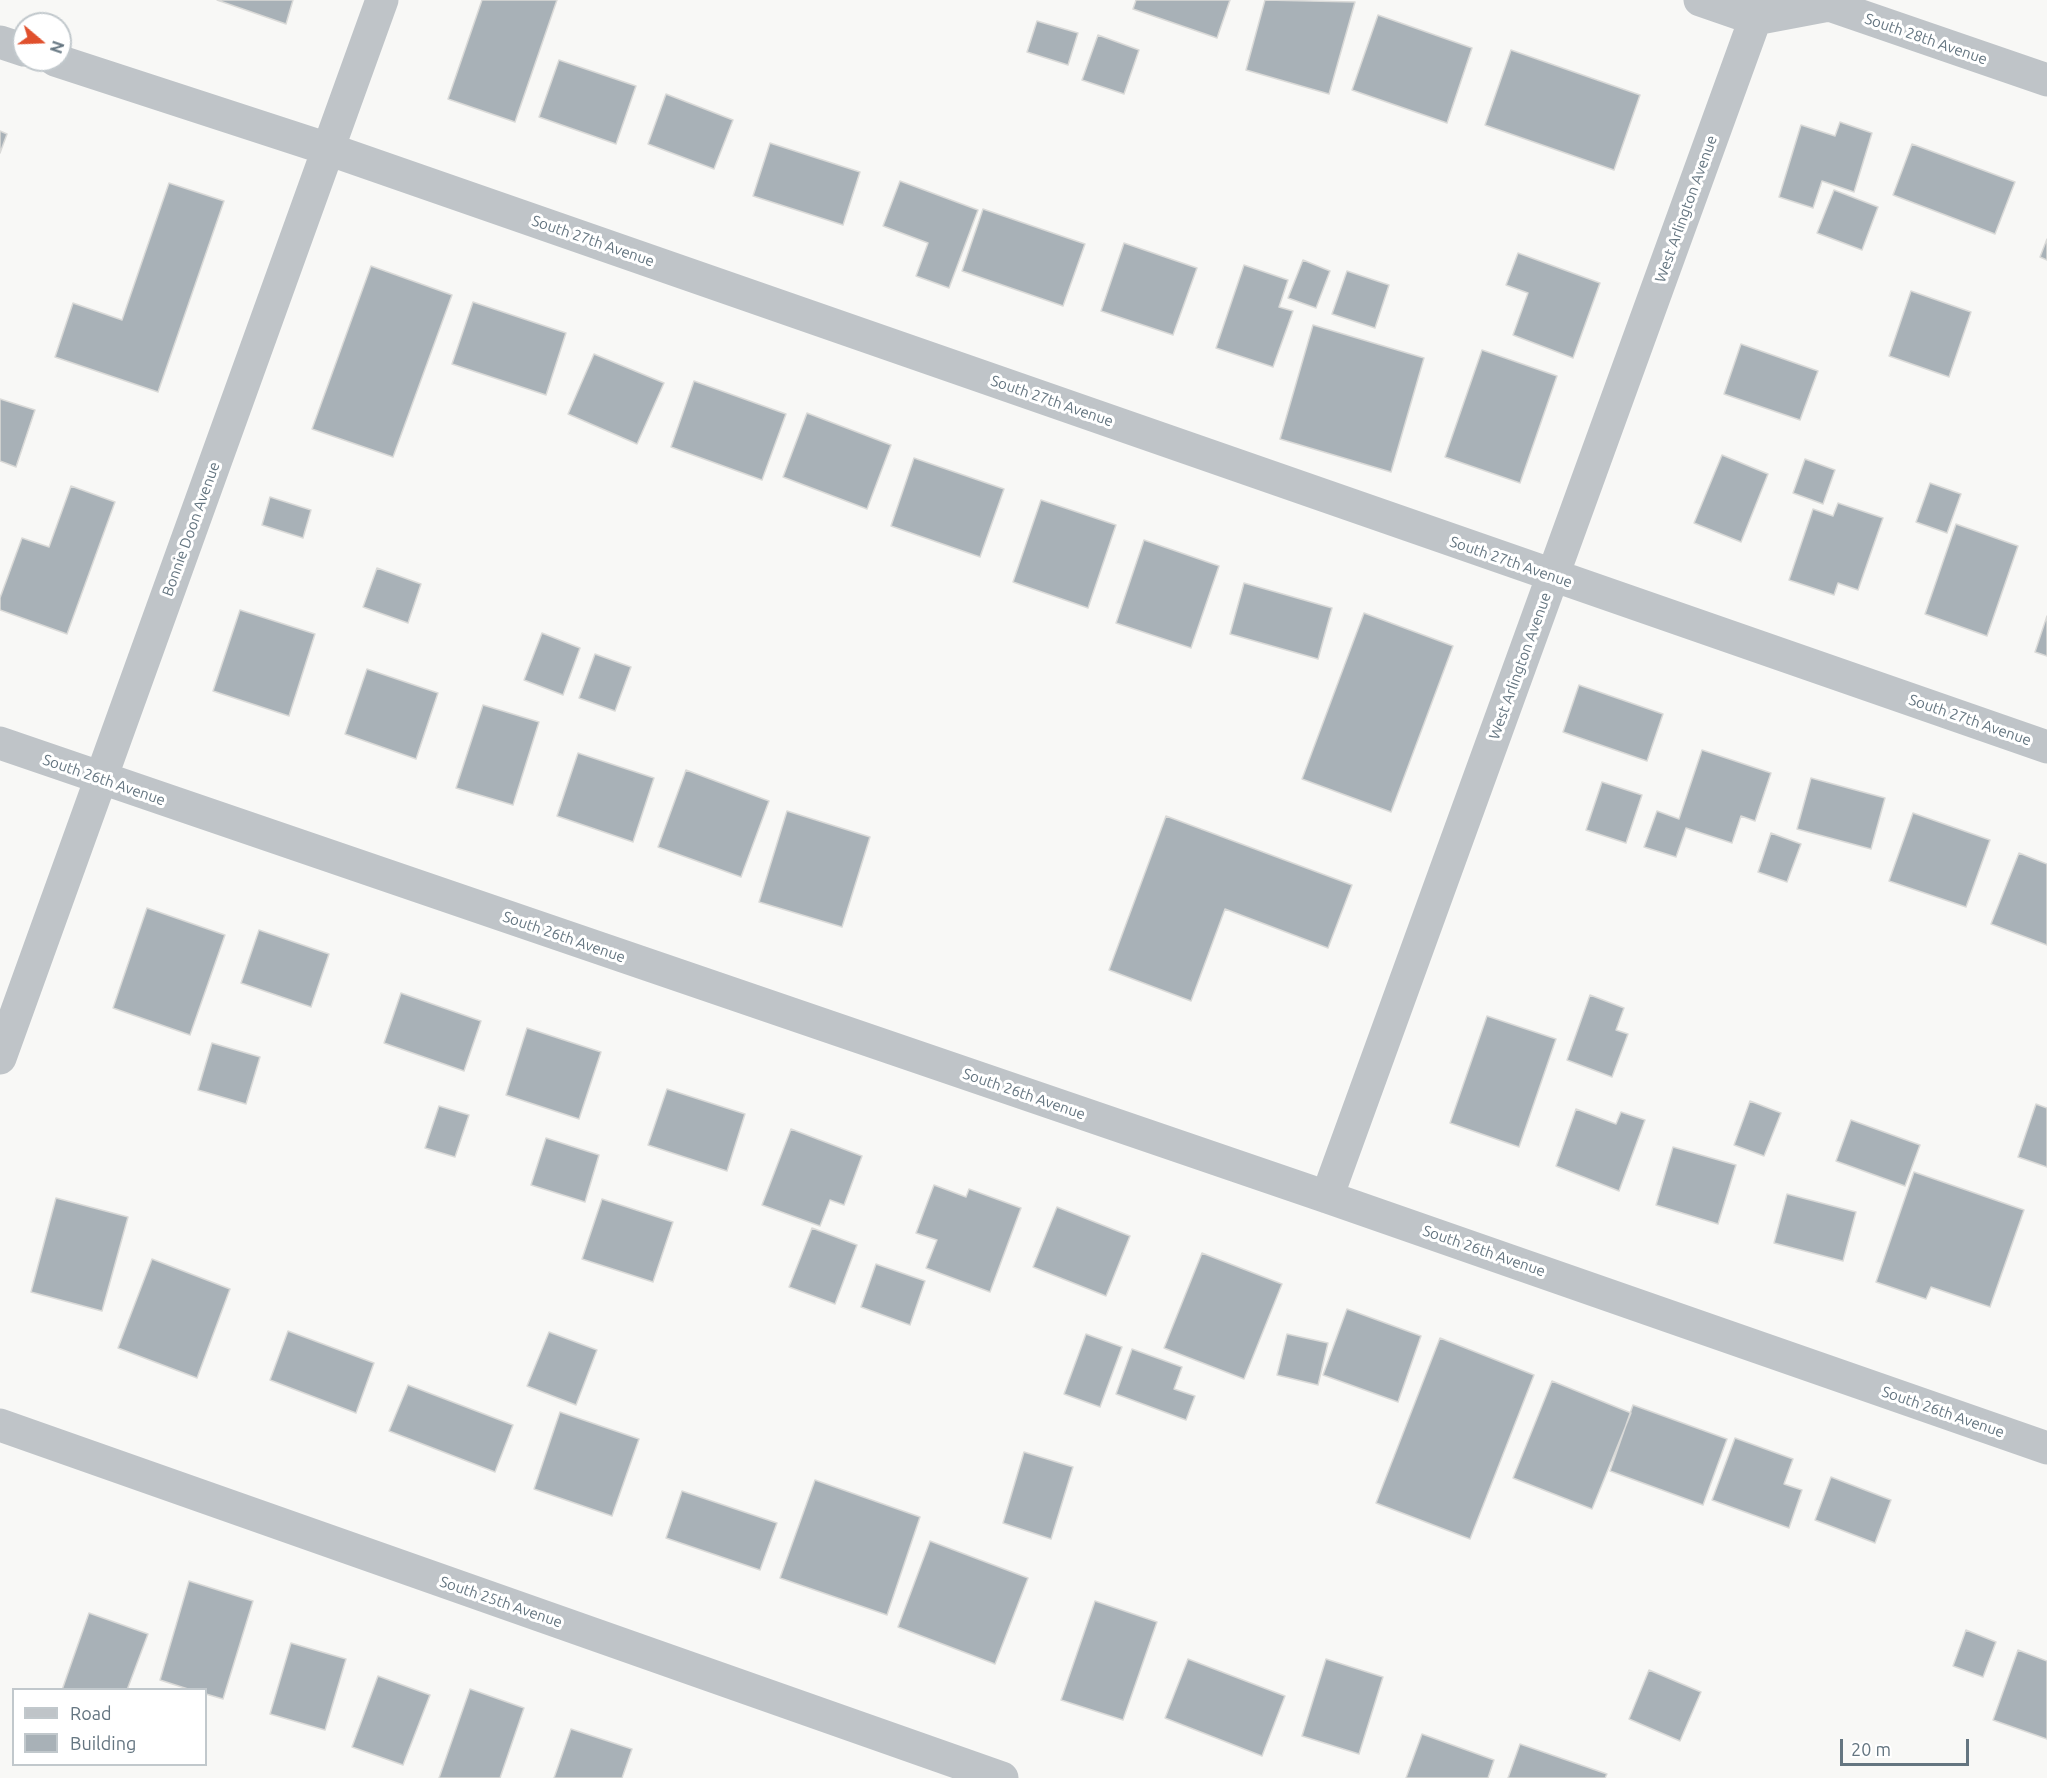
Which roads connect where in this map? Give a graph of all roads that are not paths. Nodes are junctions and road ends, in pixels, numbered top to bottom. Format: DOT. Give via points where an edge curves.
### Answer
graph roads {
  1 [pos="382,0"];
  2 [pos="1700,0"];
  3 [pos="1759,10"];
  4 [pos="72,66"];
  5 [pos="2047,80"];
  6 [pos="328,149"];
  7 [pos="1552,576"];
  8 [pos="0,743"];
  9 [pos="2047,747"];
  10 [pos="100,779"];
  11 [pos="0,1058"];
  12 [pos="1327,1197"];
  13 [pos="0,1425"];
  14 [pos="2047,1448"];
  15 [pos="1002,1778"];
  1 -- 6 [label="street, Bonnie Doon Avenue"];
  2 -- 3 [label="street, South 28th Avenue"];
  3 -- 5 [label="street, South 28th Avenue" via="1829,5"];
  3 -- 7 [label="street, West Arlington Avenue"];
  4 -- 6 [label="street, South 27th Avenue"];
  6 -- 7 [label="street, South 27th Avenue"];
  6 -- 10 [label="street, Bonnie Doon Avenue"];
  7 -- 9 [label="street, South 27th Avenue"];
  7 -- 12 [label="street, West Arlington Avenue"];
  8 -- 10 [label="street, South 26th Avenue"];
  10 -- 11 [label="street, Bonnie Doon Avenue"];
  10 -- 12 [label="street, South 26th Avenue"];
  12 -- 14 [label="street, South 26th Avenue"];
  13 -- 15 [label="street, South 25th Avenue"];
}
